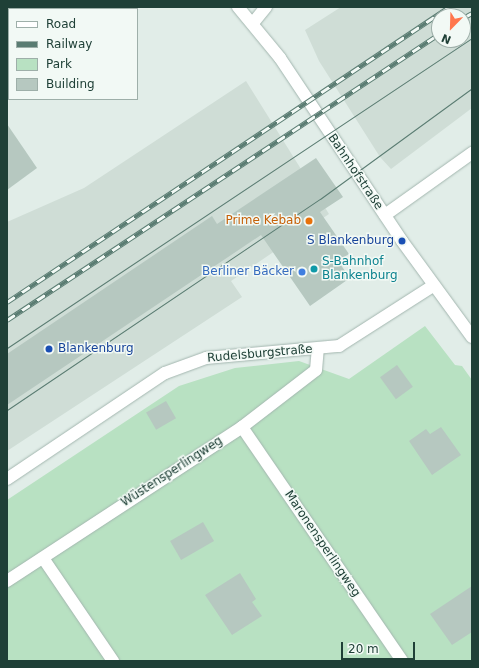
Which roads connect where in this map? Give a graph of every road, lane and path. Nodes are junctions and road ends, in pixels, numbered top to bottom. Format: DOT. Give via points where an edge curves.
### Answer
graph roads {
  1 [pos="238,7"];
  2 [pos="266,7"];
  3 [pos="253,23"];
  4 [pos="472,153"];
  5 [pos="385,215"];
  6 [pos="433,286"];
  7 [pos="472,337"];
  8 [pos="318,349"];
  9 [pos="242,427"];
  10 [pos="7,479"];
  11 [pos="43,558"];
  12 [pos="7,581"];
  13 [pos="114,661"];
  14 [pos="402,661"];
  1 -- 3 [label="street, Bahnhofstraße"];
  2 -- 3 [label="street"];
  3 -- 5 [label="street, Bahnhofstraße"];
  4 -- 5 [label="street"];
  5 -- 6 [label="street, Bahnhofstraße"];
  6 -- 7 [label="street, Bahnhofstraße"];
  6 -- 8 [label="street, Rudelsburgstraße" via="339,346"];
  8 -- 9 [label="street, Wüstensperlingweg" via="316,370"];
  8 -- 10 [label="street, Rudelsburgstraße" via="206,358 165,373"];
  9 -- 11 [label="street, Wüstensperlingweg"];
  9 -- 14 [label="street, Maronensperlingweg"];
  11 -- 12 [label="street, Wüstensperlingweg"];
  11 -- 13 [label="street"];
}
